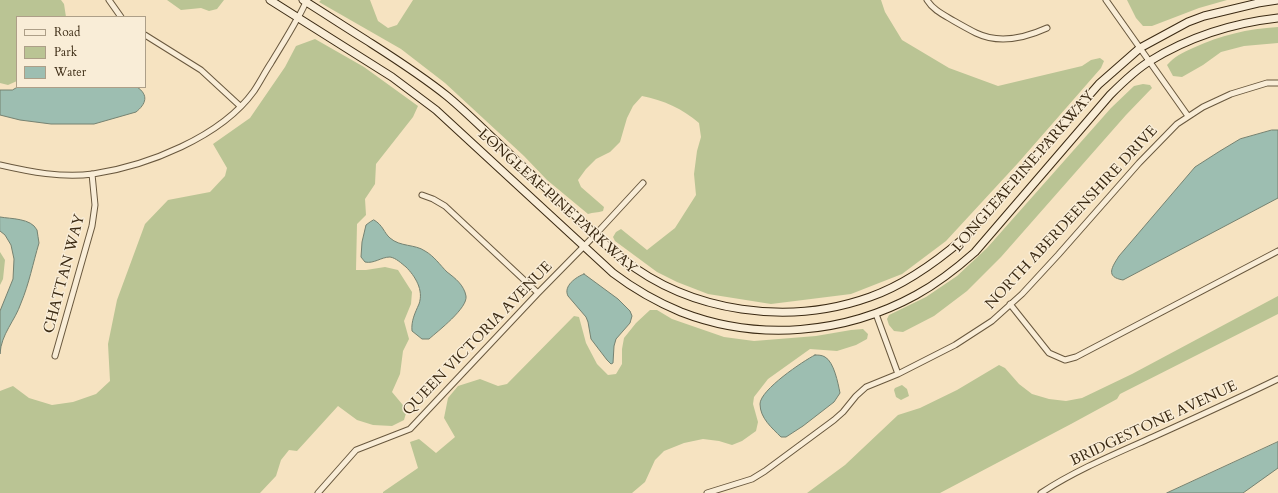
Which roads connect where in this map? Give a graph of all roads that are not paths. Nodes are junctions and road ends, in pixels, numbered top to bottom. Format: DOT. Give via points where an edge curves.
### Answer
graph roads {
  1 [pos="109,0"];
  2 [pos="270,0"];
  3 [pos="927,0"];
  4 [pos="1106,0"];
  5 [pos="1278,0"];
  6 [pos="305,1"];
  7 [pos="120,16"];
  8 [pos="298,17"];
  9 [pos="1278,18"];
  10 [pos="1047,28"];
  11 [pos="146,36"];
  12 [pos="1140,48"];
  13 [pos="1150,62"];
  14 [pos="1278,82"];
  15 [pos="240,106"];
  16 [pos="1188,116"];
  17 [pos="0,165"];
  18 [pos="92,174"];
  19 [pos="643,183"];
  20 [pos="422,195"];
  21 [pos="595,235"];
  22 [pos="584,247"];
  23 [pos="1278,251"];
  24 [pos="538,293"];
  25 [pos="1010,304"];
  26 [pos="876,314"];
  27 [pos="55,356"];
  28 [pos="898,374"];
  29 [pos="1278,379"];
  30 [pos="318,493"];
  31 [pos="707,493"];
  32 [pos="1041,493"];
  1 -- 7 [label="street"];
  2 -- 8 [label="main road, LONGLEAF PINE PARKWAY"];
  3 -- 10 [label="street" via="941,14 977,34 992,38 1016,38"];
  4 -- 12 [label="street"];
  5 -- 12 [label="main road, LONGLEAF PINE PARKWAY" via="1258,2 1204,16"];
  6 -- 8 [label="street"];
  6 -- 21 [label="main road, LONGLEAF PINE PARKWAY" via="402,62 448,97"];
  8 -- 15 [label="street" via="253,92"];
  8 -- 22 [label="main road, LONGLEAF PINE PARKWAY" via="392,77 436,110"];
  9 -- 13 [label="main road, LONGLEAF PINE PARKWAY" via="1215,30"];
  11 -- 15 [label="street" via="201,70"];
  12 -- 13 [label="street"];
  12 -- 21 [label="main road, LONGLEAF PINE PARKWAY" via="1098,84 963,239 909,279 870,297 846,305 793,312 741,309 718,304 689,296 656,281 623,260"];
  13 -- 16 [label="street"];
  13 -- 26 [label="main road, LONGLEAF PINE PARKWAY" via="1110,95 975,252 946,276"];
  14 -- 16 [label="street, NORTH ABERDEENSHIRE DRIVE" via="1231,94"];
  15 -- 18 [label="street" via="210,132 180,147 127,167"];
  16 -- 25 [label="street, NORTH ABERDEENSHIRE DRIVE" via="1139,163 1058,255"];
  17 -- 18 [label="street" via="34,173"];
  18 -- 27 [label="street, CHATTAN WAY" via="95,205 92,226"];
  19 -- 21 [label="street, QUEEN VICTORIA AVENUE"];
  20 -- 24 [label="street" via="445,206"];
  21 -- 22 [label="street, QUEEN VICTORIA AVENUE"];
  22 -- 24 [label="street, QUEEN VICTORIA AVENUE"];
  22 -- 26 [label="main road, LONGLEAF PINE PARKWAY" via="612,273 644,294 683,312 714,322 758,329 794,330 850,322"];
  23 -- 25 [label="street" via="1076,357 1065,360 1049,354"];
  24 -- 30 [label="street, QUEEN VICTORIA AVENUE" via="410,429 356,450"];
  25 -- 28 [label="street, NORTH ABERDEENSHIRE DRIVE" via="992,321 955,345"];
  26 -- 28 [label="street"];
  28 -- 31 [label="street, NORTH ABERDEENSHIRE DRIVE" via="866,387 834,420 765,471"];
  29 -- 32 [label="street, BRIDGESTONE AVENUE" via="1110,456"];
}
